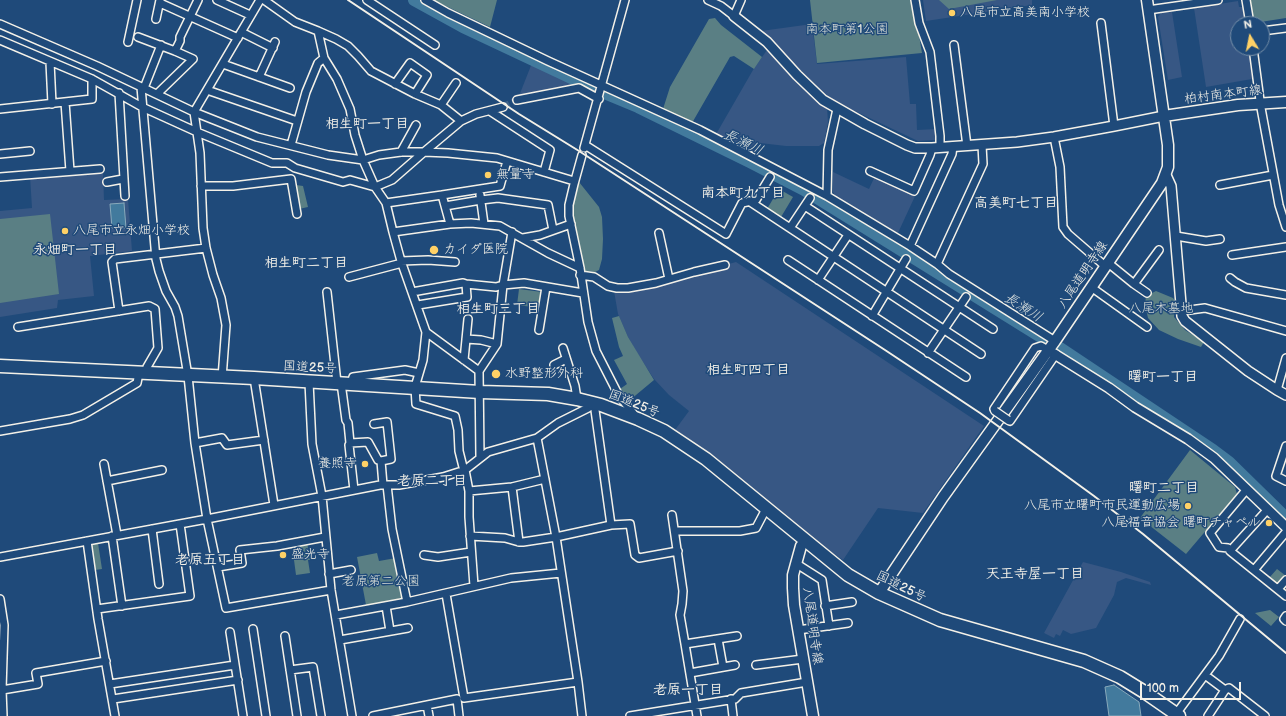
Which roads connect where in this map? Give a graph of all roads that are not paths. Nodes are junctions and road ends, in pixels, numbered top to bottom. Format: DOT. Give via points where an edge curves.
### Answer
graph roads {
  1 [pos="137,0"];
  2 [pos="198,0"];
  3 [pos="217,0"];
  4 [pos="260,0"];
  5 [pos="264,0"];
  6 [pos="367,0"];
  7 [pos="425,0"];
  8 [pos="626,0"];
  9 [pos="708,0"];
  10 [pos="741,0"];
  11 [pos="915,0"];
  12 [pos="1147,0"];
  13 [pos="1218,0"];
  14 [pos="1246,0"];
  15 [pos="160,2"];
  16 [pos="1148,10"];
  17 [pos="250,15"];
  18 [pos="190,16"];
  19 [pos="734,16"];
  20 [pos="1249,16"];
  21 [pos="156,19"];
  22 [pos="1101,23"];
  23 [pos="0,24"];
  24 [pos="1286,28"];
  25 [pos="1270,30"];
  26 [pos="318,31"];
  27 [pos="240,35"];
  28 [pos="138,36"];
  29 [pos="0,40"];
  30 [pos="128,42"];
  31 [pos="162,45"];
  32 [pos="435,45"];
  33 [pos="954,45"];
  34 [pos="176,51"];
  35 [pos="1254,56"];
  36 [pos="324,58"];
  37 [pos="50,62"];
  38 [pos="223,64"];
  39 [pos="259,77"];
  40 [pos="92,79"];
  41 [pos="456,83"];
  42 [pos="395,84"];
  43 [pos="142,87"];
  44 [pos="290,88"];
  45 [pos="207,90"];
  46 [pos="601,91"];
  47 [pos="119,94"];
  48 [pos="157,94"];
  49 [pos="415,94"];
  50 [pos="517,100"];
  51 [pos="65,102"];
  52 [pos="1286,102"];
  53 [pos="1260,103"];
  54 [pos="52,104"];
  55 [pos="441,105"];
  56 [pos="142,107"];
  57 [pos="503,107"];
  58 [pos="0,109"];
  59 [pos="837,109"];
  60 [pos="490,111"];
  61 [pos="194,112"];
  62 [pos="1164,116"];
  63 [pos="297,121"];
  64 [pos="461,121"];
  65 [pos="416,125"];
  66 [pos="1114,126"];
  67 [pos="197,132"];
  68 [pos="1054,137"];
  69 [pos="291,145"];
  70 [pos="982,145"];
  71 [pos="953,146"];
  72 [pos="967,146"];
  73 [pos="936,147"];
  74 [pos="30,151"];
  75 [pos="401,152"];
  76 [pos="424,152"];
  77 [pos="0,154"];
  78 [pos="582,156"];
  79 [pos="363,160"];
  80 [pos="507,161"];
  81 [pos="292,166"];
  82 [pos="100,169"];
  83 [pos="70,171"];
  84 [pos="870,171"];
  85 [pos="544,172"];
  86 [pos="1166,174"];
  87 [pos="1273,175"];
  88 [pos="0,177"];
  89 [pos="770,177"];
  90 [pos="123,179"];
  91 [pos="291,179"];
  92 [pos="574,181"];
  93 [pos="107,182"];
  94 [pos="201,186"];
  95 [pos="500,186"];
  96 [pos="1220,186"];
  97 [pos="375,187"];
  98 [pos="479,189"];
  99 [pos="442,195"];
  100 [pos="125,196"];
  101 [pos="827,196"];
  102 [pos="498,198"];
  103 [pos="810,198"];
  104 [pos="481,200"];
  105 [pos="749,201"];
  106 [pos="386,202"];
  107 [pos="445,206"];
  108 [pos="805,206"];
  109 [pos="297,214"];
  110 [pos="450,224"];
  111 [pos="484,224"];
  112 [pos="571,224"];
  113 [pos="1286,227"];
  114 [pos="790,228"];
  115 [pos="553,230"];
  116 [pos="393,232"];
  117 [pos="512,232"];
  118 [pos="659,233"];
  119 [pos="848,234"];
  120 [pos="1176,236"];
  121 [pos="523,238"];
  122 [pos="1220,239"];
  123 [pos="910,246"];
  124 [pos="1286,247"];
  125 [pos="206,248"];
  126 [pos="1159,250"];
  127 [pos="155,254"];
  128 [pos="1232,255"];
  129 [pos="834,257"];
  130 [pos="906,259"];
  131 [pos="788,260"];
  132 [pos="402,262"];
  133 [pos="455,262"];
  134 [pos="937,264"];
  135 [pos="1106,264"];
  136 [pos="725,265"];
  137 [pos="900,268"];
  138 [pos="580,272"];
  139 [pos="349,277"];
  140 [pos="1230,278"];
  141 [pos="669,279"];
  142 [pos="818,280"];
  143 [pos="466,284"];
  144 [pos="503,284"];
  145 [pos="1134,284"];
  146 [pos="546,287"];
  147 [pos="1091,287"];
  148 [pos="326,292"];
  149 [pos="412,292"];
  150 [pos="886,292"];
  151 [pos="583,293"];
  152 [pos="1147,293"];
  153 [pos="1286,295"];
  154 [pos="966,297"];
  155 [pos="418,305"];
  156 [pos="959,307"];
  157 [pos="119,311"];
  158 [pos="1182,311"];
  159 [pos="872,316"];
  160 [pos="468,319"];
  161 [pos="1147,327"];
  162 [pos="18,328"];
  163 [pos="993,329"];
  164 [pos="539,330"];
  165 [pos="944,330"];
  166 [pos="1286,331"];
  167 [pos="426,332"];
  168 [pos="466,339"];
  169 [pos="1055,340"];
  170 [pos="497,344"];
  171 [pos="563,348"];
  172 [pos="1052,352"];
  173 [pos="928,353"];
  174 [pos="981,354"];
  175 [pos="566,359"];
  176 [pos="464,360"];
  177 [pos="1286,361"];
  178 [pos="554,365"];
  179 [pos="0,366"];
  180 [pos="479,371"];
  181 [pos="142,373"];
  182 [pos="419,373"];
  183 [pos="188,376"];
  184 [pos="966,377"];
  185 [pos="222,378"];
  186 [pos="254,378"];
  187 [pos="309,382"];
  188 [pos="343,383"];
  189 [pos="416,387"];
  190 [pos="1277,390"];
  191 [pos="480,392"];
  192 [pos="1286,395"];
  193 [pos="577,399"];
  194 [pos="594,403"];
  195 [pos="638,418"];
  196 [pos="374,424"];
  197 [pos="0,431"];
  198 [pos="537,438"];
  199 [pos="264,440"];
  200 [pos="195,442"];
  201 [pos="350,444"];
  202 [pos="1286,446"];
  203 [pos="480,457"];
  204 [pos="381,461"];
  205 [pos="104,464"];
  206 [pos="162,470"];
  207 [pos="464,470"];
  208 [pos="545,479"];
  209 [pos="107,481"];
  210 [pos="1286,482"];
  211 [pos="385,485"];
  212 [pos="512,487"];
  213 [pos="1247,489"];
  214 [pos="354,490"];
  215 [pos="469,491"];
  216 [pos="322,496"];
  217 [pos="274,505"];
  218 [pos="766,509"];
  219 [pos="1268,509"];
  220 [pos="672,515"];
  221 [pos="207,519"];
  222 [pos="180,524"];
  223 [pos="611,525"];
  224 [pos="1286,527"];
  225 [pos="152,529"];
  226 [pos="675,531"];
  227 [pos="1286,532"];
  228 [pos="114,536"];
  229 [pos="470,536"];
  230 [pos="325,537"];
  231 [pos="556,537"];
  232 [pos="87,541"];
  233 [pos="805,541"];
  234 [pos="519,542"];
  235 [pos="678,551"];
  236 [pos="1230,551"];
  237 [pos="471,552"];
  238 [pos="424,554"];
  239 [pos="0,557"];
  240 [pos="796,564"];
  241 [pos="218,567"];
  242 [pos="351,570"];
  243 [pos="1254,570"];
  244 [pos="561,573"];
  245 [pos="329,574"];
  246 [pos="1286,580"];
  247 [pos="160,584"];
  248 [pos="474,586"];
  249 [pos="1278,589"];
  250 [pos="331,590"];
  251 [pos="879,593"];
  252 [pos="446,594"];
  253 [pos="1286,596"];
  254 [pos="0,599"];
  255 [pos="407,602"];
  256 [pos="852,602"];
  257 [pos="122,606"];
  258 [pos="386,606"];
  259 [pos="825,606"];
  260 [pos="97,609"];
  261 [pos="336,616"];
  262 [pos="1286,616"];
  263 [pos="1240,619"];
  264 [pos="1286,621"];
  265 [pos="848,623"];
  266 [pos="829,626"];
  267 [pos="408,628"];
  268 [pos="253,629"];
  269 [pos="798,630"];
  270 [pos="390,631"];
  271 [pos="230,632"];
  272 [pos="2,633"];
  273 [pos="285,636"];
  274 [pos="737,636"];
  275 [pos="718,639"];
  276 [pos="340,640"];
  277 [pos="685,644"];
  278 [pos="2,659"];
  279 [pos="803,659"];
  280 [pos="106,661"];
  281 [pos="235,665"];
  282 [pos="735,665"];
  283 [pos="756,665"];
  284 [pos="723,667"];
  285 [pos="290,670"];
  286 [pos="690,673"];
  287 [pos="1205,675"];
  288 [pos="238,680"];
  289 [pos="578,682"];
  290 [pos="807,682"];
  291 [pos="110,684"];
  292 [pos="2,690"];
  293 [pos="1225,690"];
  294 [pos="731,699"];
  295 [pos="113,700"];
  296 [pos="427,705"];
  297 [pos="695,705"];
  298 [pos="1255,713"];
  299 [pos="1177,715"];
  300 [pos="3,716"];
  301 [pos="115,716"];
  302 [pos="243,716"];
  303 [pos="266,716"];
  304 [pos="297,716"];
  305 [pos="321,716"];
  306 [pos="352,716"];
  307 [pos="373,716"];
  308 [pos="429,716"];
  309 [pos="459,716"];
  310 [pos="582,716"];
  311 [pos="630,716"];
  312 [pos="697,716"];
  313 [pos="733,716"];
  314 [pos="813,716"];
  315 [pos="1208,716"];
  316 [pos="1265,716"];
  1 -- 30 [label="street"];
  2 -- 18 [label="street"];
  3 -- 17 [label="street"];
  4 -- 17 [label="street"];
  5 -- 26 [label="street" via="295,22"];
  6 -- 32 [label="street"];
  7 -- 46 [label="street" via="548,61"];
  8 -- 46 [label="street"];
  9 -- 19 [label="street"];
  10 -- 19 [label="street"];
  11 -- 73 [label="street" via="919,23 930,52 940,136"];
  12 -- 16 [label="main road, 八尾道明寺線"];
  13 -- 16 [label="street"];
  14 -- 20 [label="street"];
  15 -- 18 [label="street"];
  15 -- 21 [label="street"];
  16 -- 62 [label="main road, 八尾道明寺線"];
  17 -- 27 [label="street"];
  18 -- 27 [label="street"];
  18 -- 34 [label="street"];
  19 -- 59 [label="street" via="766,42 814,92"];
  22 -- 66 [label="street"];
  23 -- 43 [label="street"];
  24 -- 25 [label="street"];
  26 -- 36 [label="street"];
  26 -- 42 [label="street" via="348,46 371,71"];
  27 -- 38 [label="street"];
  27 -- 39 [label="street" via="274,45"];
  28 -- 31 [label="street"];
  29 -- 37 [label="street"];
  31 -- 34 [label="street"];
  31 -- 43 [label="street"];
  33 -- 72 [label="street"];
  34 -- 48 [label="street" via="193,59"];
  35 -- 53 [label="street"];
  36 -- 63 [label="street" via="318,63"];
  36 -- 79 [label="street" via="337,79 350,109"];
  37 -- 40 [label="street"];
  37 -- 54 [label="street"];
  38 -- 39 [label="street"];
  38 -- 45 [label="street"];
  39 -- 44 [label="street"];
  40 -- 47 [label="street"];
  40 -- 51 [label="street" via="92,99"];
  41 -- 55 [label="street"];
  42 -- 49 [label="street"];
  42 -- 49 [label="street" via="410,63 427,75"];
  43 -- 48 [label="street"];
  43 -- 56 [label="street"];
  45 -- 61 [label="street"];
  45 -- 63 [label="street"];
  46 -- 50 [label="street" via="579,88"];
  46 -- 101 [label="street" via="700,130"];
  46 -- 105 [label="street" via="585,146 726,234 742,203"];
  47 -- 56 [label="street"];
  47 -- 90 [label="street"];
  48 -- 61 [label="street"];
  49 -- 55 [label="street"];
  51 -- 54 [label="street"];
  51 -- 83 [label="street"];
  52 -- 53 [label="main road, 柏村南本町線"];
  53 -- 62 [label="main road, 柏村南本町線"];
  53 -- 87 [label="street"];
  54 -- 58 [label="street"];
  55 -- 64 [label="street"];
  56 -- 67 [label="street"];
  56 -- 127 [label="street"];
  57 -- 60 [label="street"];
  59 -- 73 [label="street" via="907,146"];
  59 -- 101 [label="street" via="828,150"];
  60 -- 64 [label="street"];
  60 -- 85 [label="street" via="550,150"];
  61 -- 67 [label="street"];
  61 -- 69 [label="street" via="257,137"];
  62 -- 66 [label="street"];
  62 -- 86 [label="main road, 八尾道明寺線" via="1169,156"];
  63 -- 69 [label="street"];
  64 -- 76 [label="street"];
  65 -- 75 [label="street"];
  66 -- 68 [label="street"];
  67 -- 81 [label="street" via="272,163 287,163"];
  67 -- 94 [label="street"];
  68 -- 70 [label="street"];
  68 -- 135 [label="street" via="1060,167 1063,227 1068,234"];
  69 -- 79 [label="street" via="328,155"];
  70 -- 72 [label="street"];
  70 -- 134 [label="street" via="983,164"];
  71 -- 72 [label="street"];
  71 -- 73 [label="street"];
  71 -- 123 [label="street" via="952,154"];
  73 -- 84 [label="street" via="914,191"];
  74 -- 77 [label="street"];
  75 -- 76 [label="street"];
  75 -- 79 [label="street"];
  76 -- 80 [label="street" via="490,157"];
  76 -- 97 [label="street" via="392,180"];
  78 -- 92 [label="street"];
  79 -- 97 [label="street"];
  80 -- 85 [label="street"];
  80 -- 95 [label="street"];
  81 -- 91 [label="street"];
  81 -- 97 [label="street" via="343,182 350,180"];
  82 -- 83 [label="street"];
  83 -- 88 [label="street"];
  85 -- 92 [label="street"];
  86 -- 120 [label="street" via="1171,186"];
  86 -- 135 [label="main road, 八尾道明寺線"];
  87 -- 96 [label="street"];
  87 -- 113 [label="street" via="1278,205"];
  89 -- 105 [label="street" via="756,200"];
  90 -- 93 [label="street"];
  90 -- 100 [label="street"];
  91 -- 94 [label="street" via="233,186"];
  91 -- 109 [label="street"];
  92 -- 112 [label="street" via="569,205"];
  94 -- 125 [label="street"];
  95 -- 98 [label="street"];
  95 -- 102 [label="street"];
  97 -- 106 [label="street"];
  98 -- 99 [label="street"];
  98 -- 104 [label="street"];
  99 -- 106 [label="street"];
  99 -- 107 [label="street"];
  101 -- 123 [label="street"];
  102 -- 104 [label="street"];
  102 -- 115 [label="street" via="548,205"];
  103 -- 108 [label="street"];
  104 -- 107 [label="street"];
  104 -- 111 [label="street"];
  105 -- 114 [label="street"];
  106 -- 116 [label="street"];
  107 -- 110 [label="street"];
  108 -- 114 [label="street"];
  108 -- 119 [label="street"];
  110 -- 111 [label="street"];
  110 -- 116 [label="street"];
  111 -- 117 [label="street" via="500,226"];
  112 -- 115 [label="street"];
  112 -- 138 [label="street"];
  114 -- 129 [label="street"];
  115 -- 121 [label="street"];
  116 -- 132 [label="street"];
  117 -- 121 [label="street"];
  117 -- 144 [label="street"];
  118 -- 141 [label="street"];
  119 -- 129 [label="street"];
  119 -- 137 [label="street"];
  120 -- 122 [label="street" via="1206,241"];
  120 -- 158 [label="street"];
  121 -- 138 [label="street"];
  123 -- 134 [label="street"];
  124 -- 128 [label="street"];
  125 -- 127 [label="street"];
  125 -- 185 [label="street" via="226,325"];
  126 -- 145 [label="street"];
  127 -- 157 [label="street" via="115,259 112,262"];
  127 -- 183 [label="street" via="166,291 178,316"];
  129 -- 142 [label="street"];
  129 -- 150 [label="street"];
  130 -- 137 [label="street"];
  131 -- 142 [label="street"];
  132 -- 133 [label="street"];
  132 -- 139 [label="street"];
  132 -- 149 [label="street"];
  134 -- 169 [label="street"];
  135 -- 145 [label="street"];
  135 -- 147 [label="main road, 八尾道明寺線"];
  136 -- 141 [label="street"];
  137 -- 150 [label="street"];
  137 -- 156 [label="street"];
  138 -- 141 [label="street" via="617,288"];
  138 -- 151 [label="street"];
  140 -- 153 [label="street" via="1246,288"];
  142 -- 159 [label="street"];
  143 -- 144 [label="street" via="496,287"];
  143 -- 149 [label="street"];
  143 -- 155 [label="street" via="467,297"];
  144 -- 146 [label="street" via="524,283"];
  144 -- 170 [label="street"];
  145 -- 152 [label="street"];
  146 -- 151 [label="street"];
  146 -- 164 [label="street"];
  147 -- 161 [label="street"];
  147 -- 169 [label="main road, 八尾道明寺線"];
  148 -- 188 [label="street"];
  149 -- 155 [label="street"];
  150 -- 159 [label="street"];
  150 -- 165 [label="street"];
  151 -- 195 [label="street" via="596,351 618,394"];
  154 -- 156 [label="street"];
  155 -- 167 [label="street"];
  156 -- 163 [label="street"];
  156 -- 165 [label="street"];
  157 -- 162 [label="street"];
  157 -- 181 [label="street" via="149,306 155,310 158,348"];
  158 -- 166 [label="street" via="1205,308"];
  158 -- 190 [label="street" via="1185,321 1248,371"];
  159 -- 173 [label="street"];
  160 -- 168 [label="street"];
  165 -- 173 [label="street"];
  165 -- 174 [label="street"];
  167 -- 176 [label="street"];
  167 -- 182 [label="street"];
  168 -- 170 [label="street"];
  168 -- 176 [label="street"];
  169 -- 172 [label="main road, 八尾道明寺線"];
  170 -- 180 [label="street"];
  171 -- 175 [label="street"];
  172 -- 172 [label="street, bridge" via="1010,421 995,411 1035,348 1041,346"];
  172 -- 213 [label="street" via="1188,439 1214,458"];
  172 -- 251 [label="main road, 八尾道明寺線" via="940,502"];
  173 -- 184 [label="street"];
  175 -- 178 [label="street"];
  175 -- 193 [label="street"];
  176 -- 180 [label="street"];
  177 -- 190 [label="street"];
  179 -- 181 [label="highway, 国道25号"];
  180 -- 191 [label="street"];
  181 -- 183 [label="highway, 国道25号"];
  181 -- 197 [label="street" via="137,383 83,415"];
  182 -- 188 [label="street" via="405,370 353,377"];
  182 -- 189 [label="street"];
  183 -- 185 [label="highway, 国道25号"];
  183 -- 200 [label="street"];
  185 -- 186 [label="highway, 国道25号"];
  186 -- 187 [label="highway, 国道25号"];
  186 -- 199 [label="street"];
  187 -- 188 [label="highway, 国道25号"];
  187 -- 216 [label="street" via="312,444"];
  188 -- 189 [label="highway, 国道25号"];
  188 -- 201 [label="street"];
  189 -- 191 [label="highway, 国道25号"];
  189 -- 207 [label="street" via="416,404 455,416"];
  190 -- 192 [label="street"];
  191 -- 193 [label="highway, 国道25号" via="548,394"];
  191 -- 203 [label="street"];
  193 -- 194 [label="highway, 国道25号"];
  194 -- 195 [label="highway, 国道25号"];
  194 -- 198 [label="street"];
  194 -- 223 [label="street"];
  195 -- 218 [label="highway, 国道25号" via="664,431 706,459"];
  196 -- 204 [label="street" via="387,422 391,458"];
  198 -- 203 [label="street" via="488,452"];
  198 -- 208 [label="street"];
  199 -- 200 [label="street" via="227,445 222,438"];
  199 -- 217 [label="street"];
  200 -- 221 [label="street"];
  201 -- 204 [label="street" via="368,442"];
  201 -- 214 [label="street"];
  202 -- 210 [label="street" via="1276,476"];
  203 -- 207 [label="street"];
  204 -- 211 [label="street"];
  205 -- 209 [label="street"];
  206 -- 209 [label="street"];
  207 -- 211 [label="street" via="443,477"];
  207 -- 215 [label="street"];
  208 -- 212 [label="street"];
  208 -- 231 [label="street"];
  209 -- 228 [label="street"];
  211 -- 214 [label="street"];
  211 -- 255 [label="street"];
  212 -- 215 [label="street"];
  212 -- 234 [label="street"];
  213 -- 219 [label="street"];
  213 -- 236 [label="street" via="1210,533 1219,547 1228,548"];
  214 -- 216 [label="street"];
  215 -- 229 [label="street"];
  216 -- 217 [label="street"];
  216 -- 230 [label="street"];
  217 -- 221 [label="street"];
  218 -- 226 [label="street" via="756,528 740,531"];
  218 -- 233 [label="highway, 国道25号"];
  219 -- 224 [label="street"];
  219 -- 236 [label="street"];
  220 -- 226 [label="street"];
  221 -- 222 [label="street"];
  221 -- 241 [label="street"];
  222 -- 225 [label="street"];
  222 -- 257 [label="street" via="190,596"];
  223 -- 231 [label="street"];
  223 -- 235 [label="street" via="630,524 635,555 639,558"];
  225 -- 228 [label="street"];
  225 -- 247 [label="street"];
  226 -- 235 [label="street"];
  227 -- 243 [label="street"];
  228 -- 232 [label="street"];
  228 -- 257 [label="street"];
  229 -- 234 [label="street" via="505,538"];
  229 -- 237 [label="street"];
  230 -- 241 [label="street" via="240,550 242,564"];
  230 -- 245 [label="street"];
  231 -- 234 [label="street"];
  231 -- 244 [label="street"];
  232 -- 239 [label="street"];
  232 -- 260 [label="street"];
  233 -- 240 [label="main road, 八尾道明寺線"];
  233 -- 251 [label="highway, 国道25号" via="848,575"];
  235 -- 277 [label="street" via="684,591 680,615"];
  236 -- 243 [label="street"];
  237 -- 238 [label="street" via="438,557"];
  237 -- 248 [label="street"];
  240 -- 259 [label="street" via="822,580"];
  240 -- 269 [label="main road, 八尾道明寺線" via="793,588"];
  241 -- 250 [label="street" via="226,608"];
  242 -- 245 [label="street"];
  243 -- 249 [label="street"];
  244 -- 248 [label="street" via="511,578"];
  244 -- 289 [label="street"];
  245 -- 250 [label="street"];
  246 -- 249 [label="street"];
  248 -- 252 [label="street"];
  249 -- 253 [label="street"];
  250 -- 261 [label="street"];
  251 -- 299 [label="highway, 国道25号" via="940,620 1084,661 1120,677"];
  252 -- 255 [label="street"];
  252 -- 289 [label="street" via="464,698"];
  254 -- 272 [label="street" via="4,625"];
  255 -- 258 [label="street"];
  256 -- 259 [label="street"];
  257 -- 260 [label="street"];
  258 -- 261 [label="street"];
  258 -- 270 [label="street"];
  259 -- 266 [label="street"];
  260 -- 280 [label="street"];
  261 -- 276 [label="street"];
  262 -- 264 [label="street"];
  263 -- 287 [label="street"];
  265 -- 266 [label="street"];
  266 -- 269 [label="street"];
  267 -- 270 [label="street"];
  268 -- 303 [label="street"];
  269 -- 279 [label="main road, 八尾道明寺線"];
  270 -- 276 [label="street"];
  271 -- 281 [label="street"];
  272 -- 278 [label="street"];
  273 -- 285 [label="street"];
  274 -- 275 [label="street"];
  275 -- 277 [label="street"];
  275 -- 284 [label="street"];
  276 -- 306 [label="street"];
  277 -- 286 [label="street"];
  278 -- 292 [label="street"];
  279 -- 283 [label="street"];
  279 -- 290 [label="main road, 八尾道明寺線"];
  280 -- 291 [label="street"];
  280 -- 292 [label="street" via="36,673 38,684"];
  281 -- 288 [label="street"];
  281 -- 291 [label="street"];
  282 -- 284 [label="street"];
  284 -- 286 [label="street"];
  285 -- 304 [label="street"];
  285 -- 305 [label="street" via="313,667"];
  286 -- 297 [label="street"];
  287 -- 293 [label="street"];
  287 -- 299 [label="street"];
  288 -- 295 [label="street"];
  288 -- 302 [label="street"];
  289 -- 310 [label="street"];
  290 -- 294 [label="street" via="741,693 735,699"];
  290 -- 314 [label="main road, 八尾道明寺線"];
  291 -- 295 [label="street"];
  292 -- 300 [label="street"];
  293 -- 298 [label="street" via="1229,688"];
  293 -- 315 [label="street"];
  294 -- 297 [label="street"];
  294 -- 313 [label="street"];
  295 -- 301 [label="street"];
  296 -- 307 [label="street"];
  296 -- 308 [label="street"];
  296 -- 309 [label="street" via="456,699"];
  297 -- 311 [label="street"];
  297 -- 312 [label="street"];
  298 -- 316 [label="street"];
}
